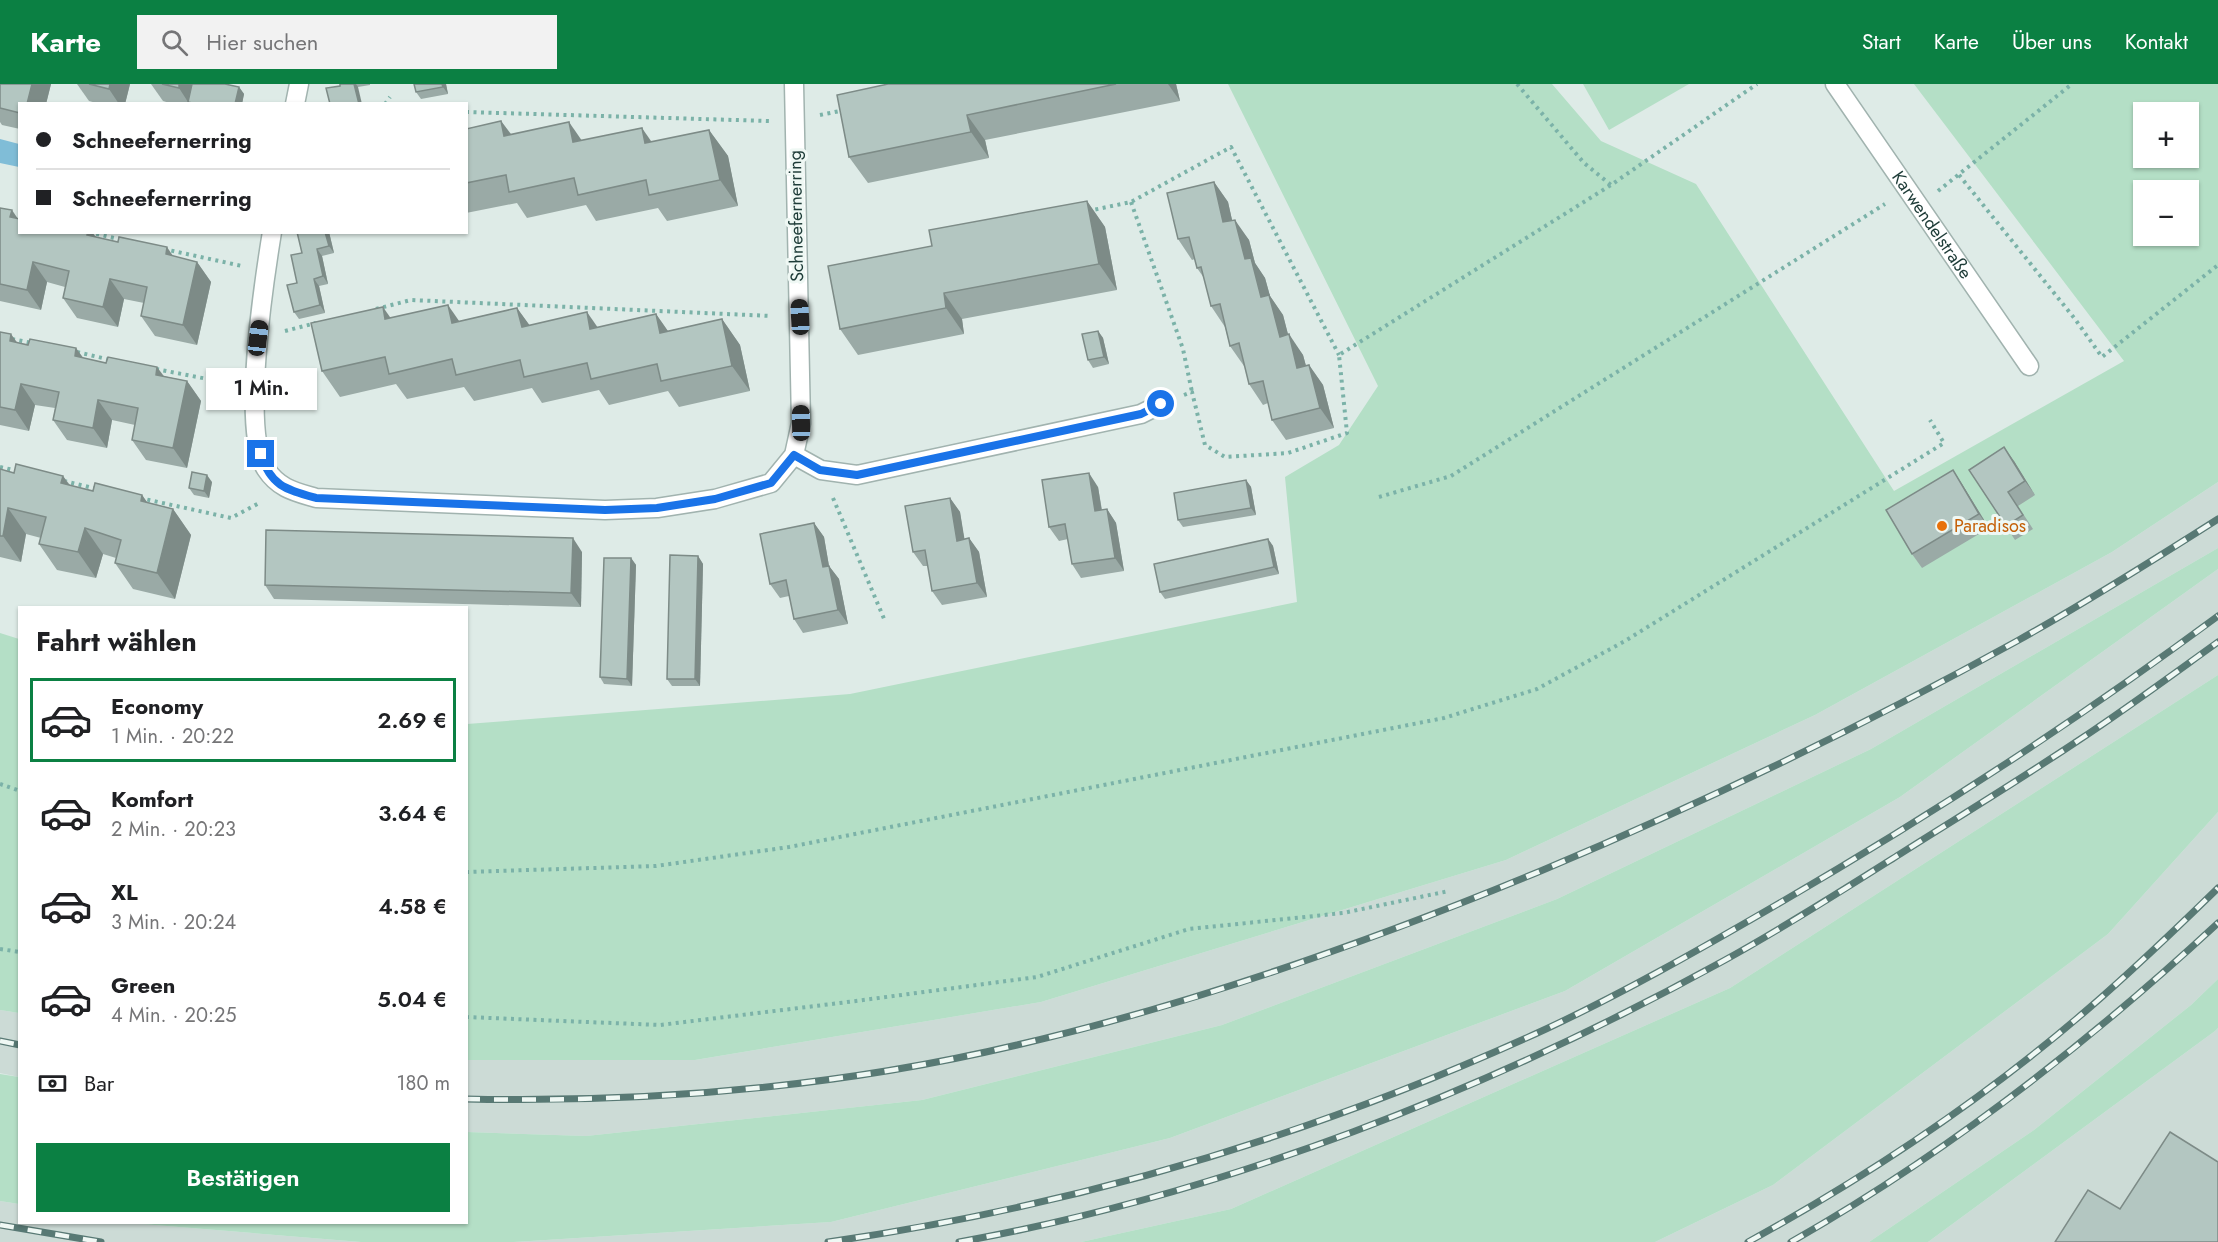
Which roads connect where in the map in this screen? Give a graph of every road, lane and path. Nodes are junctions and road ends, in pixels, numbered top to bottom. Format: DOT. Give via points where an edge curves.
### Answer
graph roads {
  1 [pos="299,84"];
  2 [pos="794,84"];
  3 [pos="1517,84"];
  4 [pos="1757,84"];
  5 [pos="1835,84"];
  6 [pos="2072,84"];
  7 [pos="390,97"];
  8 [pos="295,102"];
  9 [pos="386,102"];
  10 [pos="850,108"];
  11 [pos="468,112"];
  12 [pos="794,122"];
  13 [pos="1959,174"];
  14 [pos="1611,185"];
  15 [pos="1908,190"];
  16 [pos="1131,202"];
  17 [pos="1919,206"];
  18 [pos="1085,212"];
  19 [pos="98,234"];
  20 [pos="272,234"];
  21 [pos="133,242"];
  22 [pos="155,247"];
  23 [pos="2218,265"];
  24 [pos="266,272"];
  25 [pos="367,311"];
  26 [pos="800,317"];
  27 [pos="324,321"];
  28 [pos="258,338"];
  29 [pos="12,339"];
  30 [pos="34,344"];
  31 [pos="69,351"];
  32 [pos="1339,355"];
  33 [pos="115,360"];
  34 [pos="2029,366"];
  35 [pos="149,368"];
  36 [pos="255,389"];
  37 [pos="1191,392"];
  38 [pos="1161,404"];
  39 [pos="1930,420"];
  40 [pos="794,455"];
  41 [pos="0,467"];
  42 [pos="820,470"];
  43 [pos="23,472"];
  44 [pos="58,480"];
  45 [pos="104,490"];
  46 [pos="286,490"];
  47 [pos="1379,497"];
  48 [pos="138,498"];
  49 [pos="885,621"];
  50 [pos="0,784"];
  51 [pos="18,790"];
  52 [pos="468,872"];
  53 [pos="1449,891"];
  54 [pos="0,949"];
  55 [pos="18,952"];
  56 [pos="468,1017"];
  1 -- 8 [label="street"];
  2 -- 12 [label="street, Schneefernerring"];
  3 -- 14 [label="path" via="1584,163"];
  4 -- 14 [label="path"];
  5 -- 15 [label="street, Karwendelstraße"];
  6 -- 13 [label="path"];
  7 -- 9 [label="path"];
  10 -- 12 [label="path"];
  11 -- 12 [label="path"];
  12 -- 26 [label="street, Schneefernerring"];
  13 -- 17 [label="path"];
  13 -- 23 [label="path" via="2102,357"];
  14 -- 32 [label="path"];
  15 -- 17 [label="street, Karwendelstraße"];
  15 -- 47 [label="path" via="1450,476"];
  16 -- 18 [label="path"];
  16 -- 32 [label="path" via="1231,147"];
  16 -- 37 [label="path" via="1183,349"];
  17 -- 34 [label="street, Karwendelstraße"];
  19 -- 21 [label="path"];
  20 -- 24 [label="street"];
  22 -- 24 [label="path"];
  24 -- 28 [label="street"];
  25 -- 26 [label="path" via="411,300"];
  26 -- 40 [label="street, Schneefernerring" via="801,423"];
  27 -- 28 [label="path"];
  28 -- 36 [label="street"];
  29 -- 30 [label="path"];
  31 -- 33 [label="path"];
  32 -- 37 [label="path" via="1347,434 1287,453 1225,457 1205,445"];
  35 -- 36 [label="path"];
  36 -- 46 [label="street" via="257,440 265,469"];
  37 -- 38 [label="path"];
  38 -- 42 [label="street" via="1141,414 857,475"];
  39 -- 52 [label="path" via="1944,443 1625,641 1537,689 1444,718 789,848 656,866"];
  40 -- 42 [label="street"];
  40 -- 46 [label="street, Schneefernerring" via="771,483 715,499 657,508 605,510 328,499"];
  41 -- 43 [label="path"];
  42 -- 49 [label="path"];
  44 -- 45 [label="path"];
  46 -- 48 [label="path" via="231,518"];
  50 -- 51 [label="path"];
  53 -- 56 [label="path" via="1343,913 1189,929 1037,977 856,1001 660,1025"];
  54 -- 55 [label="path"];
}
